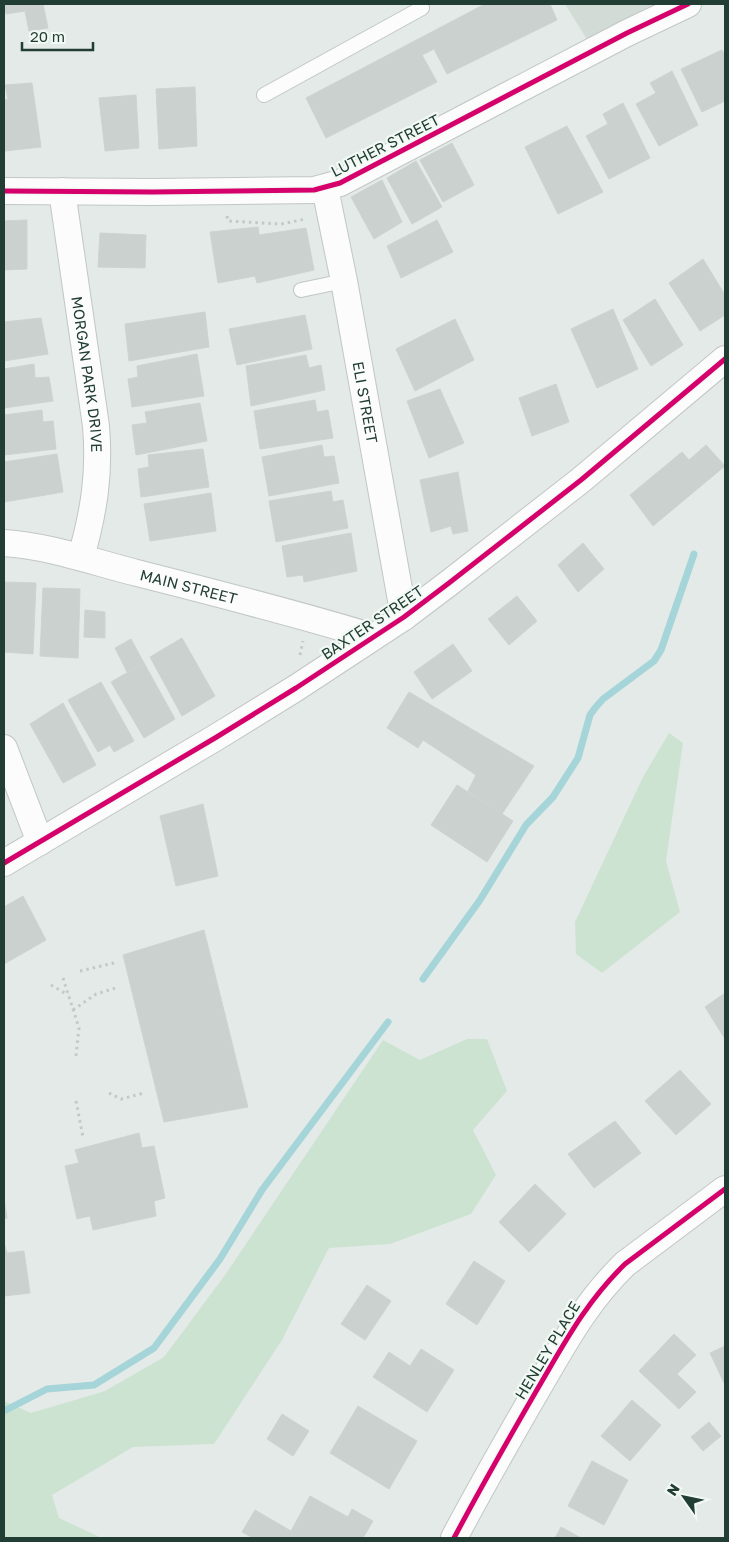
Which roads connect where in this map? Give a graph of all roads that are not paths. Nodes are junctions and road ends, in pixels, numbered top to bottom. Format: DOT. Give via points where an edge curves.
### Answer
graph roads {
  1 [pos="688,4"];
  2 [pos="422,8"];
  3 [pos="264,95"];
  4 [pos="326,188"];
  5 [pos="4,191"];
  6 [pos="62,191"];
  7 [pos="344,281"];
  8 [pos="301,290"];
  9 [pos="725,359"];
  10 [pos="4,543"];
  11 [pos="81,557"];
  12 [pos="404,617"];
  13 [pos="373,637"];
  14 [pos="4,748"];
  15 [pos="40,842"];
  16 [pos="4,863"];
  17 [pos="725,1189"];
  18 [pos="454,1538"];
  1 -- 4 [label="street, LUTHER STREET"];
  2 -- 3 [label="lane"];
  4 -- 6 [label="street, LUTHER STREET"];
  4 -- 7 [label="street, ELI STREET"];
  5 -- 6 [label="street, LUTHER STREET"];
  6 -- 11 [label="street, MORGAN PARK DRIVE" via="99,453 98,482"];
  7 -- 8 [label="lane"];
  7 -- 12 [label="street, ELI STREET"];
  9 -- 12 [label="street, BAXTER STREET" via="573,486"];
  10 -- 11 [label="street, MAIN STREET"];
  11 -- 13 [label="street, MAIN STREET"];
  12 -- 13 [label="street, BAXTER STREET"];
  13 -- 15 [label="street, BAXTER STREET" via="296,688"];
  14 -- 15 [label="street"];
  15 -- 16 [label="street, BAXTER STREET"];
  17 -- 18 [label="street, HENLEY PLACE" via="625,1264 584,1310"];
}
